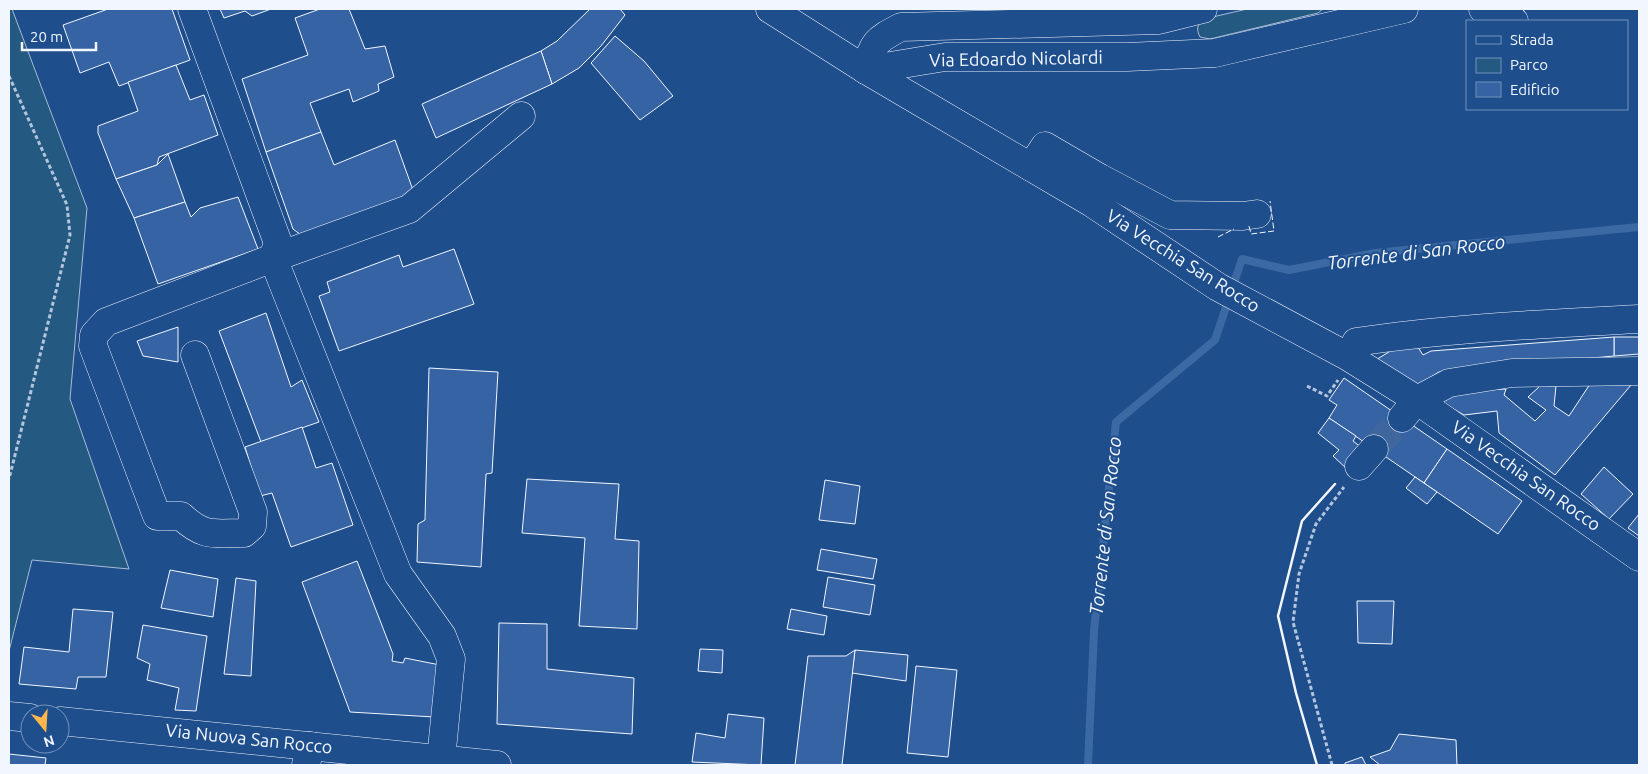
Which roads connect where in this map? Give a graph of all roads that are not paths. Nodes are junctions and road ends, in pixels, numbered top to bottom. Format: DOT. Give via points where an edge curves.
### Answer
graph roads {
  1 [pos="192,9"];
  2 [pos="770,9"];
  3 [pos="1203,9"];
  4 [pos="1404,9"];
  5 [pos="1483,9"];
  6 [pos="1364,13"];
  7 [pos="1511,20"];
  8 [pos="866,70"];
  9 [pos="521,116"];
  10 [pos="1031,167"];
  11 [pos="1257,214"];
  12 [pos="273,258"];
  13 [pos="1639,320"];
  14 [pos="195,355"];
  15 [pos="1347,359"];
  16 [pos="1639,370"];
  17 [pos="1410,409"];
  18 [pos="1639,557"];
  19 [pos="70,722"];
  20 [pos="308,756"];
  21 [pos="441,760"];
  22 [pos="497,765"];
  1 -- 12 [label="street" via="278,243"];
  2 -- 8 [label="street, Via Vecchia San Rocco"];
  3 -- 8 [label="street, Via Edoardo Nicolardi" via="1159,20 901,27 874,45"];
  4 -- 6 [label="street, Via Edoardo Nicolardi"];
  5 -- 7 [label="street"];
  6 -- 8 [label="street, Via Edoardo Nicolardi" via="1216,53 1127,57 945,57"];
  8 -- 10 [label="street, Via Vecchia San Rocco"];
  9 -- 12 [label="street" via="409,209"];
  10 -- 11 [label="street" via="1045,146 1170,215"];
  10 -- 15 [label="street, Via Vecchia San Rocco" via="1092,203 1218,287"];
  12 -- 14 [label="street" via="106,322 94,335 93,346 157,516 182,516 207,534 244,533 252,526 253,512"];
  12 -- 21 [label="street" via="398,574 442,636 451,659"];
  13 -- 15 [label="street" via="1512,326 1388,337"];
  15 -- 17 [label="street, Via Vecchia San Rocco"];
  16 -- 17 [label="street" via="1512,373 1449,382"];
  17 -- 18 [label="street, Via Vecchia San Rocco"];
  19 -- 20 [label="street, Via Nuova San Rocco"];
  20 -- 21 [label="street, Via Nuova San Rocco"];
  21 -- 22 [label="street, Via Nuova San Rocco"];
}
